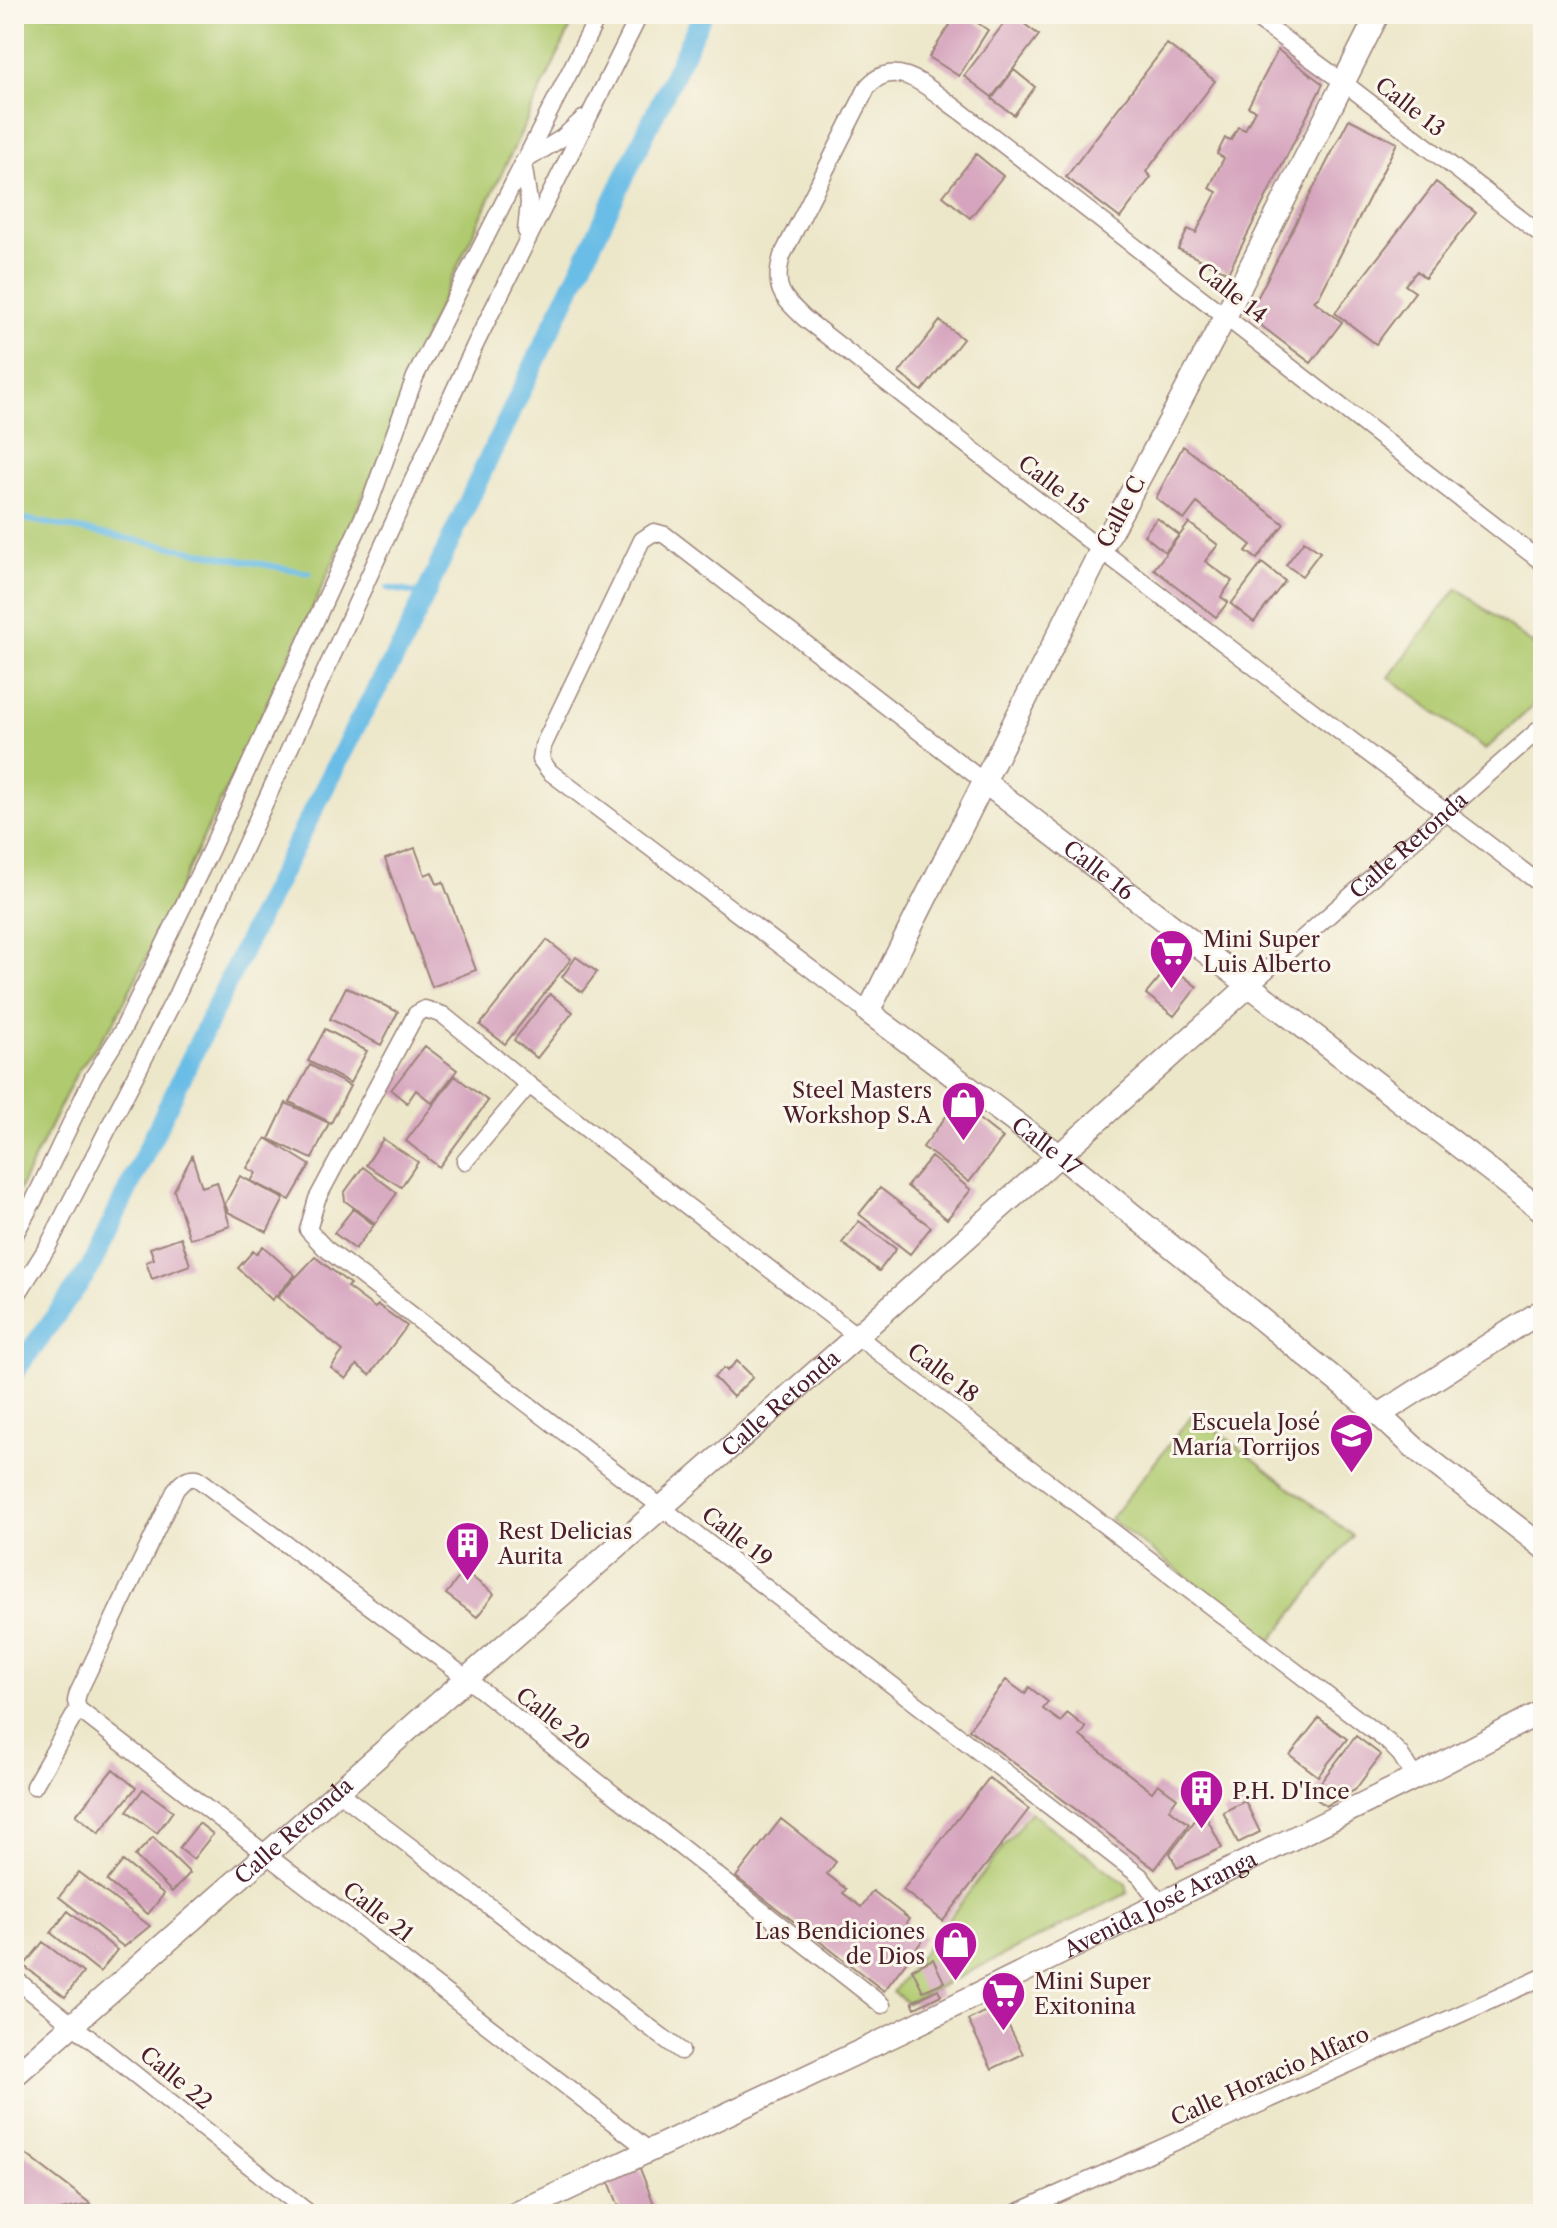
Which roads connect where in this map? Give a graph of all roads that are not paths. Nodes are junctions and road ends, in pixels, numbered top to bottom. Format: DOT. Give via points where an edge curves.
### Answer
graph roads {
  1 [pos="599,14"];
  2 [pos="640,14"];
  3 [pos="1250,14"];
  4 [pos="1378,14"];
  5 [pos="887,73"];
  6 [pos="1343,82"];
  7 [pos="594,106"];
  8 [pos="523,162"];
  9 [pos="1543,236"];
  10 [pos="524,243"];
  11 [pos="1226,315"];
  12 [pos="1101,550"];
  13 [pos="1543,563"];
  14 [pos="1543,726"];
  15 [pos="541,760"];
  16 [pos="983,781"];
  17 [pos="1447,811"];
  18 [pos="1543,886"];
  19 [pos="1251,984"];
  20 [pos="868,1012"];
  21 [pos="529,1085"];
  22 [pos="1059,1155"];
  23 [pos="465,1161"];
  24 [pos="317,1199"];
  25 [pos="1543,1211"];
  26 [pos="14,1236"];
  27 [pos="48,1246"];
  28 [pos="14,1276"];
  29 [pos="14,1300"];
  30 [pos="1543,1310"];
  31 [pos="858,1335"];
  32 [pos="1379,1415"];
  33 [pos="662,1507"];
  34 [pos="1543,1547"];
  35 [pos="465,1678"];
  36 [pos="78,1709"];
  37 [pos="1543,1711"];
  38 [pos="1415,1778"];
  39 [pos="34,1786"];
  40 [pos="337,1791"];
  41 [pos="267,1853"];
  42 [pos="1160,1903"];
  43 [pos="1543,1977"];
  44 [pos="14,1978"];
  45 [pos="882,2005"];
  46 [pos="74,2024"];
  47 [pos="681,2051"];
  48 [pos="14,2076"];
  49 [pos="650,2151"];
  50 [pos="310,2214"];
  51 [pos="515,2214"];
  52 [pos="1014,2214"];
  1 -- 8 [label="street"];
  2 -- 7 [label="street"];
  3 -- 6 [label="street, Calle 13"];
  4 -- 6 [label="street, Calle C"];
  5 -- 11 [label="street, Calle 14" via="913,79 960,111"];
  5 -- 12 [label="street, Calle 15" via="876,77 860,100 782,256 778,287 804,318"];
  6 -- 9 [label="street, Calle 13"];
  6 -- 11 [label="street, Calle C"];
  7 -- 8 [label="street" via="562,138"];
  7 -- 10 [label="street"];
  8 -- 10 [label="street" via="529,202"];
  8 -- 26 [label="street" via="415,377 370,502 210,851"];
  10 -- 27 [label="street" via="176,996"];
  11 -- 12 [label="street, Calle C"];
  11 -- 13 [label="street, Calle 14"];
  12 -- 16 [label="street, Calle C"];
  12 -- 17 [label="street, Calle 15"];
  14 -- 17 [label="street, Calle Retonda"];
  15 -- 16 [label="street, Calle 16" via="543,746 642,540 654,532 665,535"];
  15 -- 20 [label="street, Calle 17" via="550,772"];
  16 -- 19 [label="street, Calle 16"];
  16 -- 20 [label="street, Calle C"];
  17 -- 18 [label="street, Calle 15"];
  17 -- 19 [label="street, Calle Retonda"];
  19 -- 22 [label="street, Calle Retonda"];
  19 -- 25 [label="street, Calle 16"];
  20 -- 22 [label="street, Calle 17"];
  21 -- 23 [label="street"];
  21 -- 24 [label="street, Calle 18" via="437,1012 425,1009 416,1014"];
  21 -- 31 [label="street, Calle 18"];
  22 -- 31 [label="street, Calle Retonda"];
  22 -- 32 [label="street, Calle 17"];
  24 -- 33 [label="street, Calle 19" via="308,1230 325,1248"];
  27 -- 28 [label="street" via="31,1267"];
  27 -- 29 [label="street"];
  30 -- 32 [label="street"];
  31 -- 33 [label="street, Calle Retonda"];
  31 -- 38 [label="street, Calle 18" via="1388,1742"];
  32 -- 34 [label="street, Calle 17"];
  33 -- 35 [label="street, Calle Retonda"];
  33 -- 42 [label="street, Calle 19" via="1140,1876"];
  35 -- 36 [label="street, Calle 20" via="204,1482 190,1478 176,1489 78,1693"];
  35 -- 40 [label="street, Calle Retonda"];
  35 -- 45 [label="street, Calle 20"];
  36 -- 39 [label="street"];
  36 -- 41 [label="street, Calle 21"];
  37 -- 38 [label="street, Avenida José Aranga"];
  38 -- 42 [label="street, Avenida José Aranga"];
  40 -- 41 [label="street, Calle Retonda"];
  40 -- 47 [label="street"];
  41 -- 46 [label="street, Calle Retonda"];
  41 -- 49 [label="street, Calle 21"];
  42 -- 49 [label="street, Avenida José Aranga"];
  43 -- 52 [label="street, Calle Horacio Alfaro"];
  44 -- 46 [label="street, Calle 22"];
  46 -- 48 [label="street, Calle Retonda"];
  46 -- 50 [label="street, Calle 22"];
  49 -- 51 [label="street, Avenida José Aranga"];
}
